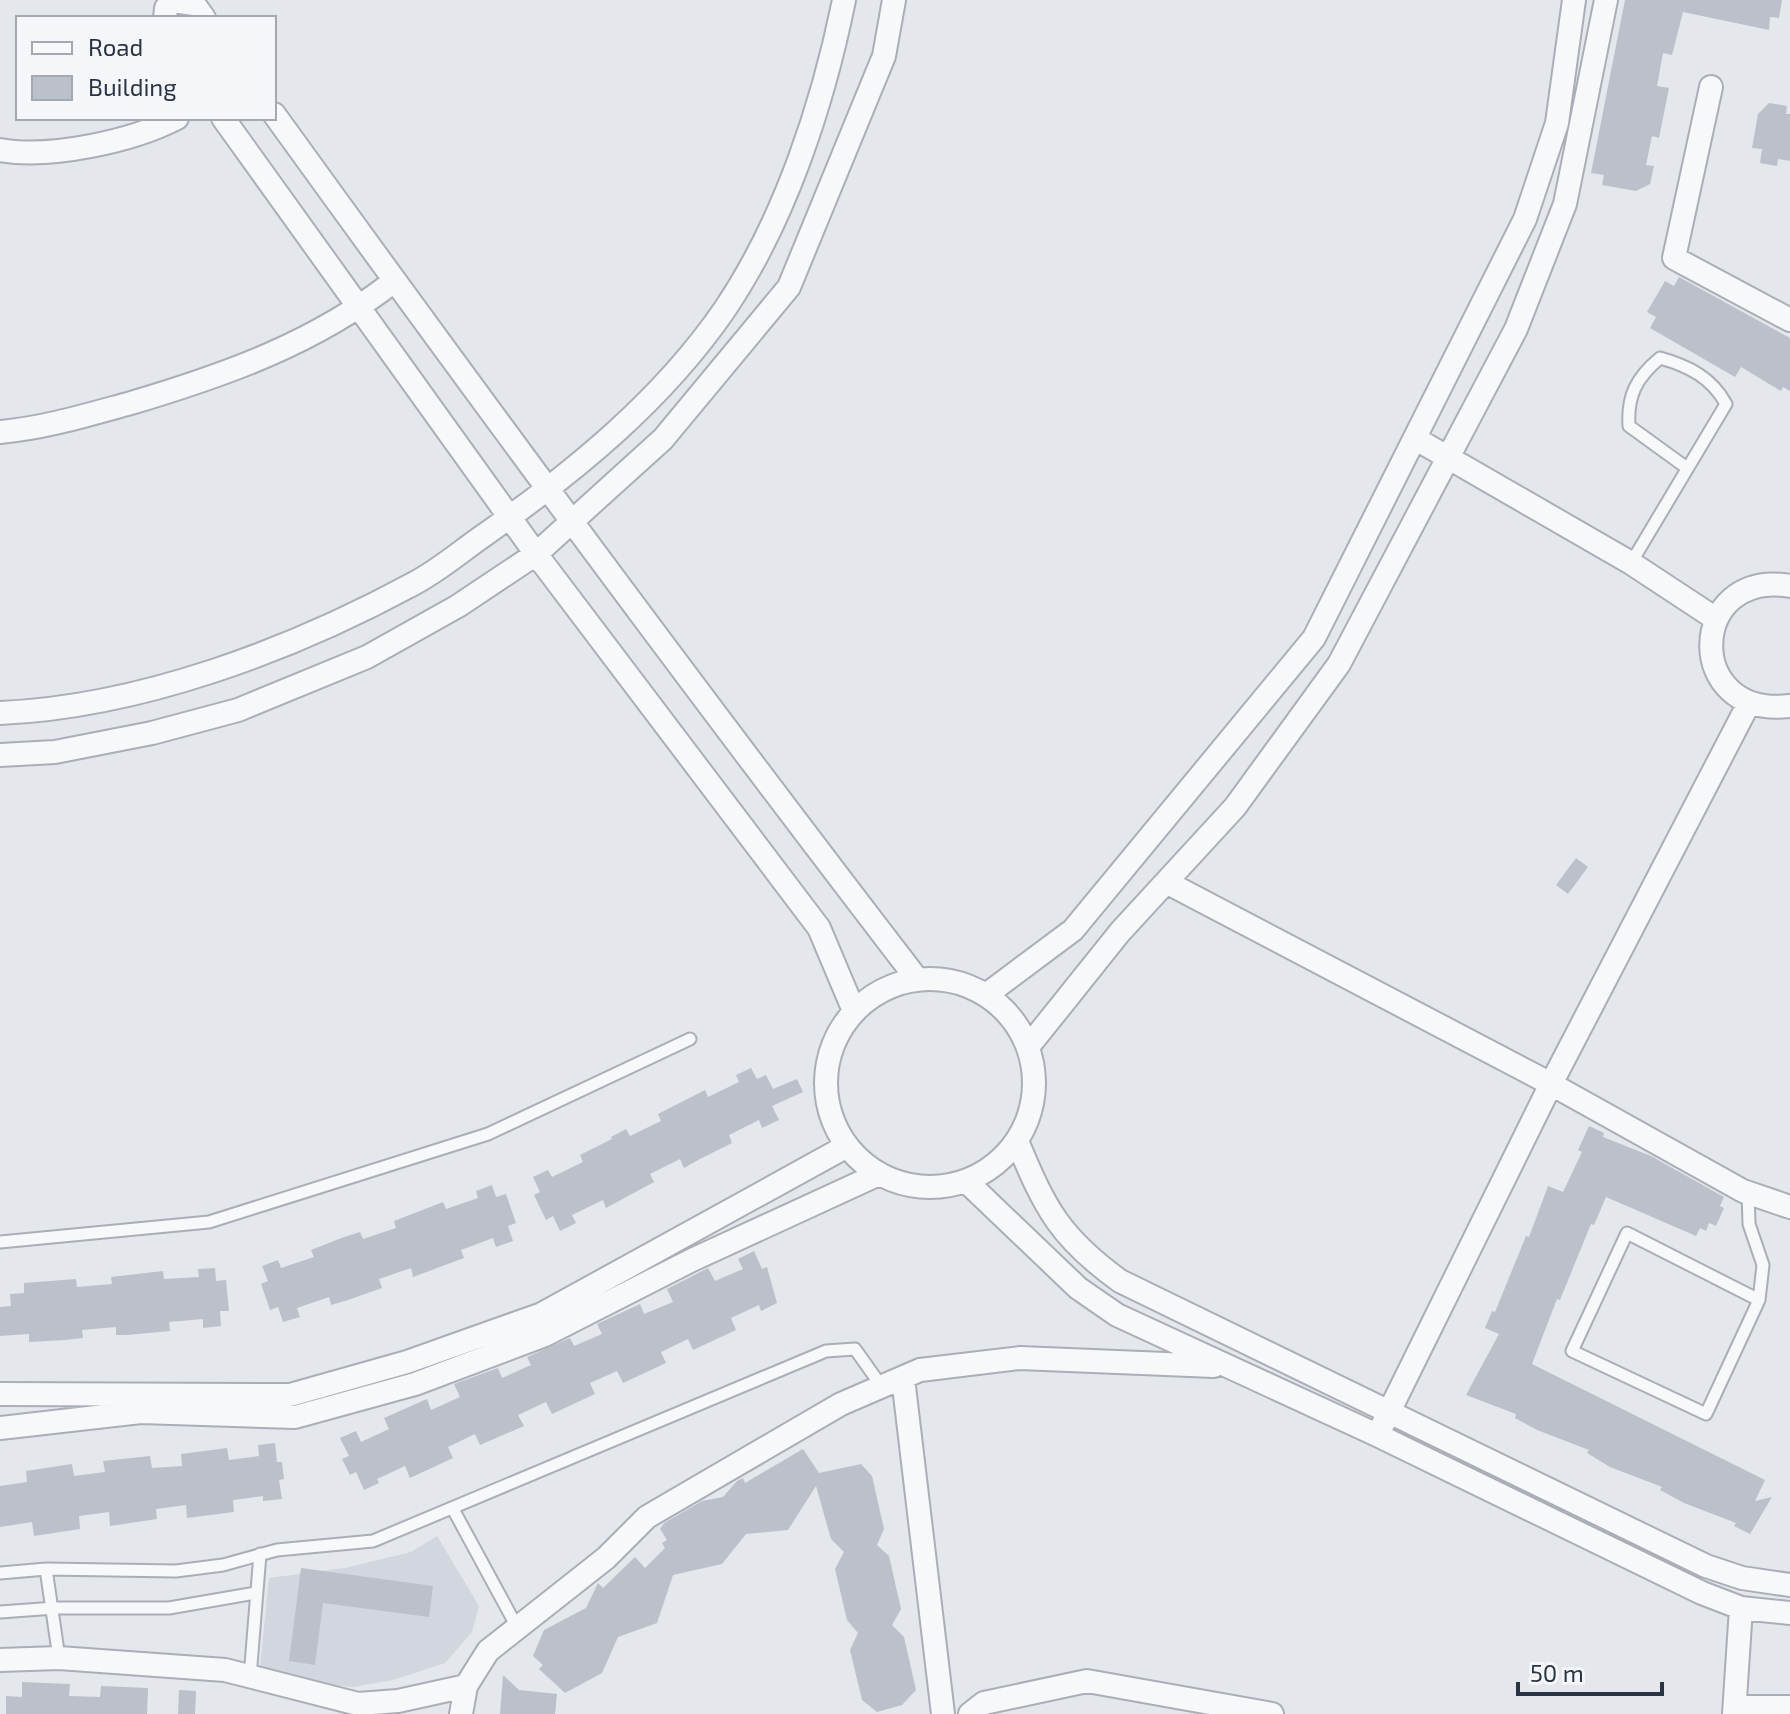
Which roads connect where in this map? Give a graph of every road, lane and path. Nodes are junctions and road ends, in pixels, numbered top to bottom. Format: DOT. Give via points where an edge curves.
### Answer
graph roads {
  1 [pos="844,0"];
  2 [pos="894,0"];
  3 [pos="1574,0"];
  4 [pos="1606,0"];
  5 [pos="165,16"];
  6 [pos="203,16"];
  7 [pos="1711,87"];
  8 [pos="276,117"];
  9 [pos="173,120"];
  10 [pos="224,120"];
  11 [pos="0,150"];
  12 [pos="394,281"];
  13 [pos="360,308"];
  14 [pos="1790,320"];
  15 [pos="0,432"];
  16 [pos="1416,439"];
  17 [pos="1450,456"];
  18 [pos="1687,468"];
  19 [pos="549,488"];
  20 [pos="510,517"];
  21 [pos="574,520"];
  22 [pos="536,554"];
  23 [pos="1631,563"];
  24 [pos="1790,586"];
  25 [pos="1716,619"];
  26 [pos="1749,703"];
  27 [pos="1790,706"];
  28 [pos="0,713"];
  29 [pos="0,755"];
  30 [pos="1166,882"];
  31 [pos="917,979"];
  32 [pos="986,995"];
  33 [pos="854,1011"];
  34 [pos="690,1039"];
  35 [pos="1028,1047"];
  36 [pos="1551,1084"];
  37 [pos="1017,1141"];
  38 [pos="847,1146"];
  39 [pos="879,1174"];
  40 [pos="966,1181"];
  41 [pos="1748,1192"];
  42 [pos="1790,1207"];
  43 [pos="0,1242"];
  44 [pos="1759,1300"];
  45 [pos="1227,1366"];
  46 [pos="903,1378"];
  47 [pos="882,1387"];
  48 [pos="0,1394"];
  49 [pos="1389,1414"];
  50 [pos="0,1428"];
  51 [pos="1377,1435"];
  52 [pos="453,1509"];
  53 [pos="260,1554"];
  54 [pos="46,1569"];
  55 [pos="0,1573"];
  56 [pos="1790,1585"];
  57 [pos="256,1593"];
  58 [pos="55,1608"];
  59 [pos="1741,1608"];
  60 [pos="0,1612"];
  61 [pos="1790,1613"];
  62 [pos="517,1627"];
  63 [pos="59,1658"];
  64 [pos="0,1660"];
  65 [pos="250,1679"];
  66 [pos="466,1686"];
  67 [pos="1790,1707"];
  68 [pos="1734,1710"];
  69 [pos="461,1714"];
  70 [pos="943,1714"];
  71 [pos="970,1714"];
  72 [pos="1272,1714"];
  1 -- 19 [label="street" via="831,63 789,190 725,309 643,409"];
  2 -- 21 [label="street" via="884,56 789,287 663,439"];
  3 -- 16 [label="street" via="1557,123 1525,219"];
  4 -- 17 [label="street" via="1565,204 1516,329"];
  5 -- 6 [label="street" via="173,1 194,4"];
  7 -- 14 [label="street" via="1674,258"];
  8 -- 12 [label="street"];
  9 -- 11 [label="street" via="150,132 78,148"];
  10 -- 13 [label="street"];
  12 -- 13 [label="street"];
  12 -- 19 [label="street" via="484,408"];
  13 -- 15 [label="street" via="218,378 36,429"];
  13 -- 20 [label="street"];
  16 -- 17 [label="street"];
  16 -- 32 [label="street" via="1314,638 1073,930"];
  17 -- 23 [label="street"];
  17 -- 30 [label="street" via="1339,664 1235,807"];
  18 -- 18 [label="lane" via="1629,426 1632,391 1660,358 1716,386 1726,404"];
  18 -- 23 [label="lane"];
  19 -- 20 [label="street"];
  19 -- 21 [label="street"];
  20 -- 22 [label="street"];
  20 -- 28 [label="street" via="416,583 301,638 127,695"];
  21 -- 22 [label="street"];
  21 -- 31 [label="street"];
  22 -- 29 [label="street" via="367,657 238,710 55,752"];
  22 -- 33 [label="street" via="819,928"];
  23 -- 25 [label="street"];
  24 -- 25 [label="street" via="1768,583 1747,588"];
  25 -- 26 [label="street" via="1711,658 1732,694"];
  26 -- 27 [label="street"];
  26 -- 36 [label="street"];
  30 -- 35 [label="street"];
  30 -- 36 [label="street"];
  31 -- 32 [label="street" via="953,981"];
  31 -- 33 [label="street" via="882,990"];
  32 -- 35 [label="street" via="1011,1017"];
  33 -- 38 [label="street" via="834,1042 826,1078 830,1114"];
  34 -- 43 [label="lane" via="488,1134 209,1222"];
  35 -- 37 [label="street" via="1031,1111"];
  36 -- 41 [label="street"];
  36 -- 49 [label="street"];
  37 -- 40 [label="street" via="995,1165"];
  37 -- 49 [label="street" via="1045,1208 1089,1259 1120,1281"];
  38 -- 39 [label="street"];
  38 -- 48 [label="street" via="542,1314 407,1362 290,1395"];
  39 -- 40 [label="street" via="907,1185 937,1187"];
  39 -- 50 [label="street" via="545,1335 415,1384 295,1417 141,1412"];
  40 -- 45 [label="street" via="1078,1288 1154,1335"];
  41 -- 42 [label="street"];
  41 -- 44 [label="lane" via="1749,1224 1763,1265"];
  44 -- 44 [label="lane" via="1706,1414 1572,1351 1627,1233"];
  45 -- 46 [label="street" via="1020,1358 920,1370"];
  45 -- 51 [label="street"];
  46 -- 47 [label="street"];
  46 -- 70 [label="street"];
  47 -- 52 [label="lane" via="855,1349 826,1351"];
  47 -- 62 [label="street" via="841,1404 647,1517 606,1558"];
  49 -- 51 [label="street"];
  49 -- 56 [label="street" via="1706,1566"];
  51 -- 59 [label="street"];
  52 -- 53 [label="lane" via="362,1544"];
  52 -- 62 [label="lane"];
  53 -- 54 [label="lane" via="176,1571"];
  53 -- 57 [label="lane"];
  54 -- 55 [label="lane"];
  54 -- 58 [label="lane"];
  57 -- 58 [label="lane" via="169,1608"];
  57 -- 65 [label="lane"];
  58 -- 60 [label="lane"];
  58 -- 63 [label="lane"];
  59 -- 61 [label="street"];
  59 -- 68 [label="street"];
  62 -- 66 [label="street" via="488,1651"];
  63 -- 64 [label="street"];
  63 -- 65 [label="street" via="225,1670"];
  65 -- 66 [label="street" via="358,1704"];
  66 -- 69 [label="street"];
  67 -- 68 [label="street"];
  71 -- 72 [label="street" via="984,1703 1087,1681"];
}
